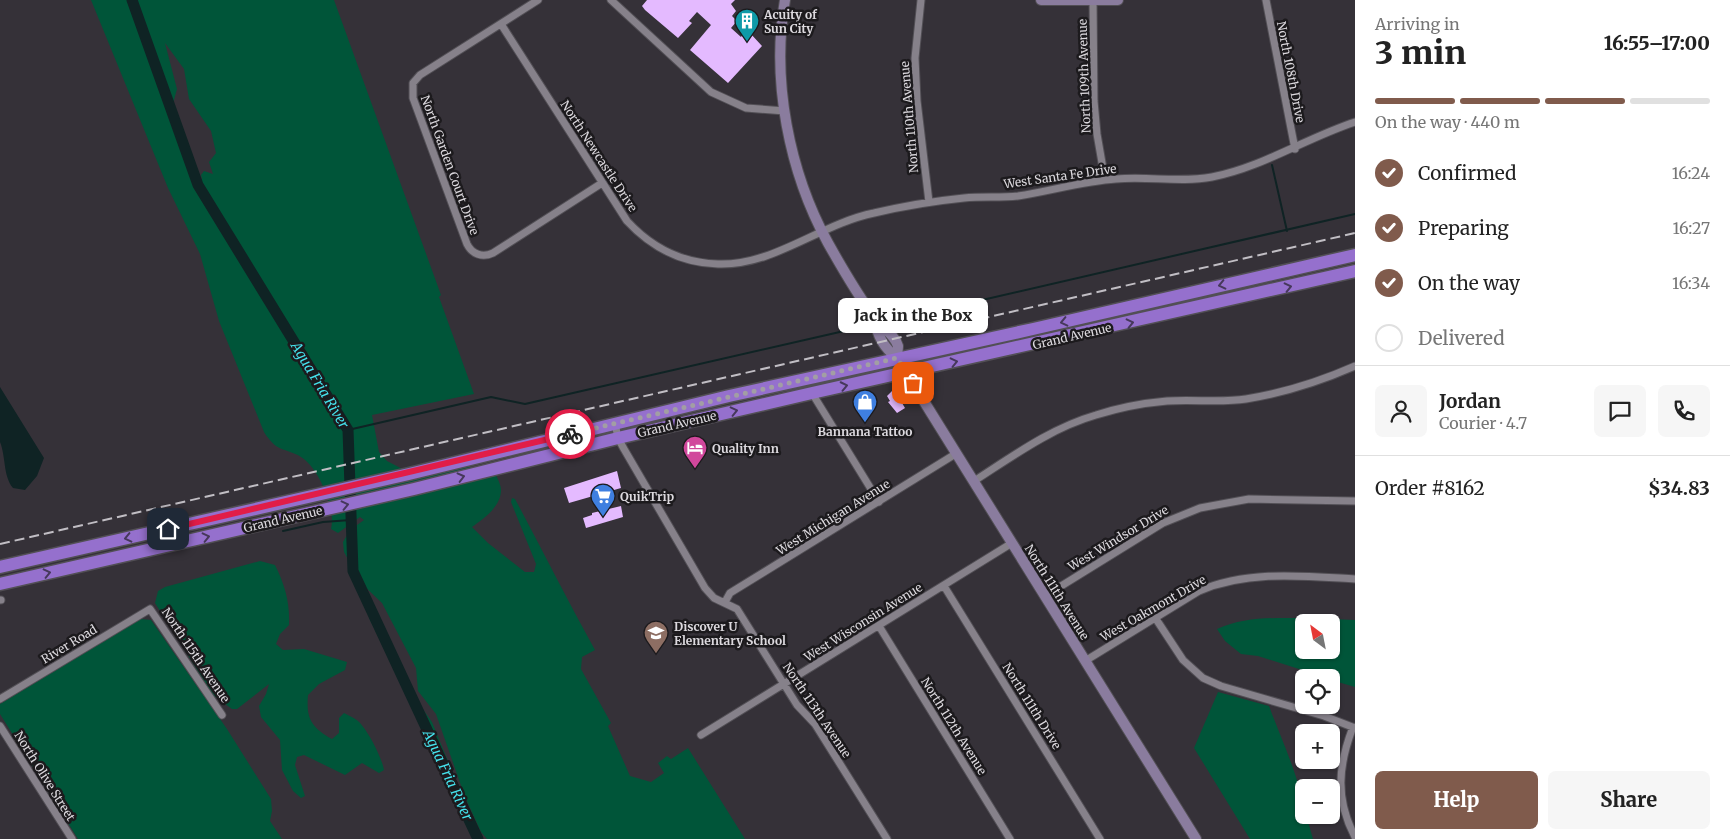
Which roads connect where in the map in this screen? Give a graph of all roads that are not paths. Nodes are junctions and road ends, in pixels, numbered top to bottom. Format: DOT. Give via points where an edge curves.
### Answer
graph roads {
  1 [pos="538,0"];
  2 [pos="611,0"];
  3 [pos="785,0"];
  4 [pos="921,0"];
  5 [pos="1041,0"];
  6 [pos="1093,0"];
  7 [pos="1118,0"];
  8 [pos="1266,0"];
  9 [pos="501,24"];
  10 [pos="785,111"];
  11 [pos="1355,122"];
  12 [pos="1295,149"];
  13 [pos="1105,180"];
  14 [pos="602,183"];
  15 [pos="929,202"];
  16 [pos="822,230"];
  17 [pos="1355,255"];
  18 [pos="1355,271"];
  19 [pos="897,358"];
  20 [pos="1355,366"];
  21 [pos="906,372"];
  22 [pos="812,393"];
  23 [pos="615,424"];
  24 [pos="618,438"];
  25 [pos="957,453"];
  26 [pos="974,480"];
  27 [pos="1355,501"];
  28 [pos="879,502"];
  29 [pos="1012,543"];
  30 [pos="0,567"];
  31 [pos="1355,579"];
  32 [pos="0,584"];
  33 [pos="944,586"];
  34 [pos="1045,596"];
  35 [pos="724,602"];
  36 [pos="150,609"];
  37 [pos="1156,618"];
  38 [pos="879,626"];
  39 [pos="1086,661"];
  40 [pos="784,684"];
  41 [pos="0,699"];
  42 [pos="222,715"];
  43 [pos="0,726"];
  44 [pos="1354,727"];
  45 [pos="701,735"];
  46 [pos="1355,837"];
  47 [pos="72,839"];
  48 [pos="887,839"];
  49 [pos="1010,839"];
  50 [pos="1100,839"];
  51 [pos="1196,839"];
  1 -- 9 [label="street"];
  2 -- 10 [label="street" via="711,92 746,108"];
  3 -- 10 [label="street, North 111th Avenue" via="781,66"];
  4 -- 15 [label="street, North 110th Avenue" via="915,58"];
  5 -- 6 [label="street"];
  6 -- 7 [label="street"];
  6 -- 13 [label="street, North 109th Avenue" via="1094,101"];
  8 -- 12 [label="street, North 108th Drive"];
  9 -- 14 [label="street, North Newcastle Drive"];
  9 -- 14 [label="street, North Garden Court Drive" via="422,72 414,83 413,98 466,244 477,254 493,253"];
  10 -- 16 [label="street, North 111th Avenue" via="801,178"];
  11 -- 12 [label="street, West Santa Fe Drive"];
  12 -- 13 [label="street, West Santa Fe Drive" via="1241,170 1198,180"];
  13 -- 15 [label="street, West Santa Fe Drive" via="1016,196"];
  14 -- 16 [label="street, North Newcastle Drive" via="624,217 644,237 661,250 694,262 717,264 752,260"];
  15 -- 16 [label="street, West Santa Fe Drive" via="871,213"];
  16 -- 19 [label="street, North 111th Avenue" via="875,320 876,332 888,351"];
  17 -- 19 [label="highway, Grand Avenue, one-way"];
  21 -- 18 [label="highway, Grand Avenue, one-way"];
  19 -- 21 [label="street, North 111th Avenue"];
  19 -- 23 [label="highway, Grand Avenue"];
  20 -- 26 [label="street" via="1306,384 1246,399 1167,401 1098,414 1042,438"];
  22 -- 21 [label="highway, Grand Avenue, one-way"];
  21 -- 25 [label="street, North 111th Avenue"];
  24 -- 22 [label="highway, Grand Avenue, one-way"];
  22 -- 28 [label="street"];
  23 -- 24 [label="street, North 113th Avenue"];
  23 -- 30 [label="highway, Grand Avenue, one-way"];
  32 -- 24 [label="highway, Grand Avenue, one-way" via="414,489"];
  24 -- 35 [label="street, North 113th Avenue" via="711,596"];
  25 -- 26 [label="street, North 111th Avenue"];
  25 -- 28 [label="street, West Michigan Avenue"];
  26 -- 29 [label="street, North 111th Avenue"];
  27 -- 34 [label="street, West Windsor Drive" via="1250,500 1200,508 1163,523"];
  28 -- 35 [label="street, West Michigan Avenue" via="730,593"];
  29 -- 33 [label="street, West Wisconsin Avenue"];
  29 -- 34 [label="street, North 111th Avenue"];
  31 -- 37 [label="street, West Oakmont Drive" via="1262,577 1230,580 1200,591"];
  33 -- 38 [label="street, West Wisconsin Avenue"];
  33 -- 50 [label="street, North 111th Drive"];
  34 -- 39 [label="street, North 111th Avenue"];
  35 -- 40 [label="street, North 113th Avenue" via="736,609"];
  36 -- 41 [label="street, River Road"];
  36 -- 42 [label="street, North 115th Avenue"];
  37 -- 39 [label="street, West Oakmont Drive"];
  37 -- 44 [label="street" via="1183,660 1203,678"];
  38 -- 40 [label="street, West Wisconsin Avenue"];
  38 -- 49 [label="street, North 112th Avenue"];
  39 -- 51 [label="street, North 111th Avenue"];
  40 -- 45 [label="street, West Wisconsin Avenue"];
  40 -- 48 [label="street, North 113th Avenue" via="797,705 815,724"];
  43 -- 47 [label="street, North Olive Street"];
  44 -- 46 [label="street" via="1340,768 1340,788 1344,810"];
}
